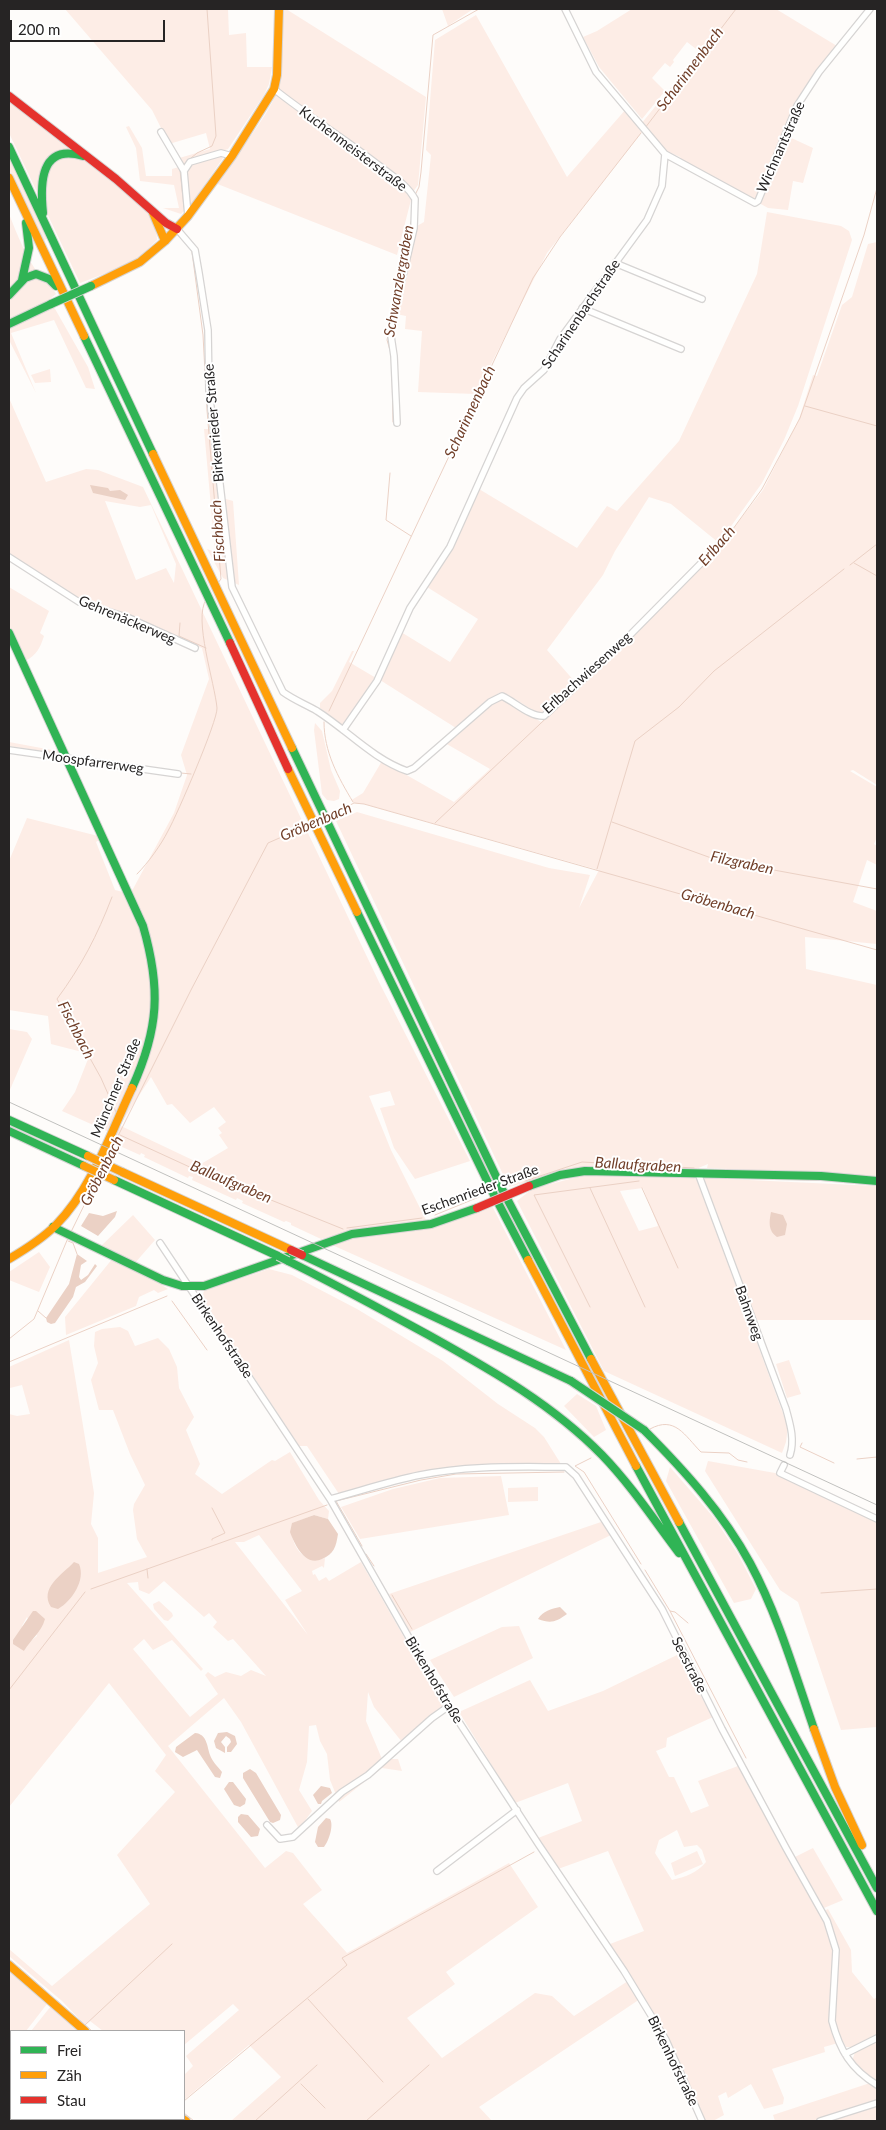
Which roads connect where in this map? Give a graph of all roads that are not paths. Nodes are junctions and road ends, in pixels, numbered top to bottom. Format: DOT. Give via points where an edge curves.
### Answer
graph roads {
  1 [pos="279,9"];
  2 [pos="565,9"];
  3 [pos="870,9"];
  4 [pos="274,89"];
  5 [pos="9,96"];
  6 [pos="161,132"];
  7 [pos="9,147"];
  8 [pos="664,154"];
  9 [pos="232,156"];
  10 [pos="89,158"];
  11 [pos="184,171"];
  12 [pos="9,178"];
  13 [pos="151,210"];
  14 [pos="25,212"];
  15 [pos="188,216"];
  16 [pos="44,222"];
  17 [pos="177,229"];
  18 [pos="165,240"];
  19 [pos="615,263"];
  20 [pos="22,280"];
  21 [pos="62,293"];
  22 [pos="9,295"];
  23 [pos="702,299"];
  24 [pos="582,308"];
  25 [pos="9,324"];
  26 [pos="680,349"];
  27 [pos="397,423"];
  28 [pos="720,544"];
  29 [pos="9,557"];
  30 [pos="9,633"];
  31 [pos="195,648"];
  32 [pos="343,730"];
  33 [pos="9,750"];
  34 [pos="66,758"];
  35 [pos="178,774"];
  36 [pos="9,1120"];
  37 [pos="9,1131"];
  38 [pos="698,1173"];
  39 [pos="877,1181"];
  40 [pos="53,1227"];
  41 [pos="160,1243"];
  42 [pos="9,1259"];
  43 [pos="190,1287"];
  44 [pos="790,1455"];
  45 [pos="784,1465"];
  46 [pos="330,1499"];
  47 [pos="877,1519"];
  48 [pos="686,1562"];
  49 [pos="449,1706"];
  50 [pos="517,1810"];
  51 [pos="267,1825"];
  52 [pos="437,1871"];
  53 [pos="877,1874"];
  54 [pos="877,1888"];
  55 [pos="877,1911"];
  56 [pos="9,1965"];
  57 [pos="84,2030"];
  58 [pos="877,2038"];
  59 [pos="845,2054"];
  60 [pos="877,2085"];
  61 [pos="877,2103"];
  62 [pos="702,2121"];
  63 [pos="820,2121"];
  1 -- 4 [label="main road"];
  2 -- 8 [label="street" via="596,72"];
  3 -- 8 [label="street, Wichnantstraße" via="796,106 755,203"];
  4 -- 9 [label="main road"];
  4 -- 27 [label="street, Kuchenmeisterstraße" via="366,154 402,183 415,199 414,228 392,322"];
  5 -- 10 [label="main road"];
  6 -- 11 [label="street"];
  7 -- 16 [label="main road"];
  8 -- 19 [label="street, Scharinenbachstraße" via="662,186 647,220"];
  9 -- 11 [label="street" via="221,153 203,157 190,162"];
  9 -- 15 [label="main road"];
  10 -- 13 [label="main road"];
  10 -- 16 [label="main road" via="73,153 62,154 45,166 40,184"];
  11 -- 15 [label="street"];
  12 -- 14 [label="main road"];
  13 -- 17 [label="main road"];
  13 -- 18 [label="main road"];
  14 -- 20 [label="main road" via="29,248"];
  14 -- 21 [label="main road"];
  15 -- 17 [label="main road"];
  16 -- 54 [label="main road" via="502,1189"];
  17 -- 18 [label="main road"];
  17 -- 32 [label="street, Birkenrieder Straße" via="195,250 208,330 209,390 232,587 283,692"];
  18 -- 25 [label="main road, bridge" via="140,262"];
  19 -- 23 [label="street"];
  19 -- 24 [label="street, Scharinenbachstraße"];
  20 -- 21 [label="main road" via="39,274 52,281"];
  20 -- 22 [label="main road"];
  21 -- 48 [label="main road" via="494,1195"];
  24 -- 26 [label="street"];
  24 -- 32 [label="street, Scharinenbachstraße" via="544,370 517,398 450,547 410,608 377,681"];
  28 -- 32 [label="street, Erlbachwiesenweg" via="544,716 536,716 502,696 490,702 407,771 382,759"];
  29 -- 31 [label="street, Gehrenäckerweg" via="79,602 129,618"];
  30 -- 34 [label="main road"];
  33 -- 34 [label="street, Moospfarrerweg"];
  34 -- 35 [label="street, Moospfarrerweg"];
  34 -- 40 [label="main road, Münchner Straße" via="143,926 152,956 156,1006 148,1050 116,1124 74,1204"];
  36 -- 53 [label="main road, bridge" via="571,1381 644,1430 692,1480 747,1557 780,1632 840,1799"];
  37 -- 48 [label="main road, bridge" via="347,1290 477,1362 534,1398 602,1455 629,1485"];
  38 -- 39 [label="main road, Eschenrieder Straße"];
  38 -- 43 [label="main road, Eschenrieder Straße, bridge" via="585,1171 560,1175 431,1224 352,1234 204,1286"];
  38 -- 44 [label="street, Bahnweg" via="786,1409 793,1446"];
  40 -- 42 [label="main road, Münchner Straße"];
  40 -- 43 [label="main road, Eschenrieder Straße" via="163,1280"];
  41 -- 43 [label="street, Birkenhofstraße"];
  43 -- 46 [label="street, Birkenhofstraße"];
  45 -- 47 [label="street" via="780,1473"];
  46 -- 49 [label="street, Birkenhofstraße"];
  46 -- 59 [label="street, Seestraße" via="419,1475 455,1469 566,1467 576,1476 662,1608 708,1703 827,1921 836,1950 832,2022"];
  48 -- 55 [label="main road"];
  49 -- 50 [label="street, Birkenhofstraße"];
  49 -- 51 [label="street" via="368,1775 342,1792 293,1837 280,1839"];
  50 -- 52 [label="street"];
  50 -- 62 [label="street, Birkenhofstraße" via="666,2040"];
  56 -- 57 [label="main road"];
  58 -- 59 [label="street"];
  59 -- 60 [label="street, Seestraße" via="853,2068"];
  61 -- 63 [label="street"];
}
